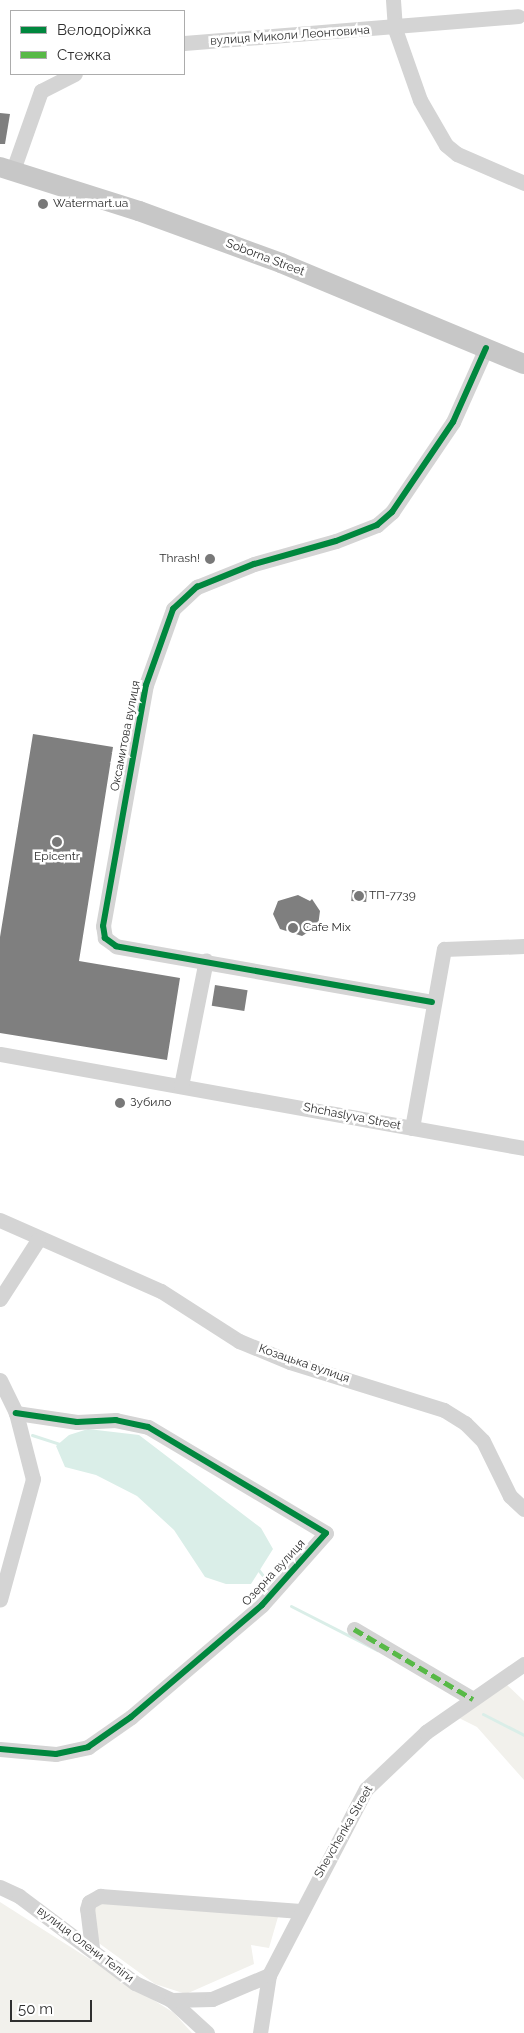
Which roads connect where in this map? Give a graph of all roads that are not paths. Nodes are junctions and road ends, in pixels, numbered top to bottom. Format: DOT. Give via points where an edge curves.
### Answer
graph roads {
  1 [pos="393,0"];
  2 [pos="518,16"];
  3 [pos="395,29"];
  4 [pos="185,43"];
  5 [pos="73,75"];
  6 [pos="6,168"];
  7 [pos="524,183"];
  8 [pos="486,348"];
  9 [pos="524,364"];
  10 [pos="524,946"];
  11 [pos="206,960"];
  12 [pos="432,1002"];
  13 [pos="0,1054"];
  14 [pos="181,1086"];
  15 [pos="412,1128"];
  16 [pos="524,1148"];
  17 [pos="0,1220"];
  18 [pos="38,1240"];
  19 [pos="0,1300"];
  20 [pos="0,1380"];
  21 [pos="16,1413"];
  22 [pos="524,1509"];
  23 [pos="0,1600"];
  24 [pos="354,1629"];
  25 [pos="524,1664"];
  26 [pos="473,1699"];
  27 [pos="0,1749"];
  28 [pos="0,1887"];
  29 [pos="300,1911"];
  30 [pos="92,1948"];
  31 [pos="269,1974"];
  32 [pos="172,2000"];
  33 [pos="207,2033"];
  34 [pos="260,2033"];
  1 -- 3 [label="street"];
  2 -- 3 [label="street, вулиця Миколи Леонтовича"];
  3 -- 4 [label="street, вулиця Миколи Леонтовича"];
  3 -- 7 [label="street" via="420,100 446,144 457,154"];
  5 -- 6 [label="street" via="41,91"];
  6 -- 8 [label="main road, Soborna Street" via="281,263"];
  8 -- 9 [label="main road, Soborna Street"];
  8 -- 11 [label="street, Оксамитова вулиця" via="453,422 392,512 377,524 355,534 254,564 197,587 173,609 164,627 146,685 103,926 105,938 116,946"];
  10 -- 12 [label="street" via="444,949"];
  11 -- 12 [label="street, Оксамитова вулиця"];
  11 -- 14 [label="street"];
  12 -- 15 [label="street"];
  13 -- 14 [label="street, Shchaslyva Street"];
  14 -- 15 [label="street, Shchaslyva Street"];
  15 -- 16 [label="street, Shchaslyva Street"];
  17 -- 18 [label="street, Козацька вулиця"];
  18 -- 19 [label="street"];
  18 -- 22 [label="street, Козацька вулиця" via="161,1291 200,1319 256,1348 444,1410 465,1423 483,1441 510,1496"];
  20 -- 21 [label="street"];
  21 -- 23 [label="street" via="33,1479"];
  21 -- 27 [label="street, Озерна вулиця" via="77,1422 116,1420 148,1427 326,1533 262,1605 131,1717 88,1747 56,1754"];
  24 -- 26 [label="street"];
  25 -- 26 [label="street, Shevchenka Street"];
  26 -- 29 [label="street, Shevchenka Street" via="426,1732 366,1789"];
  28 -- 30 [label="street, вулиця Олени Теліги" via="19,1896"];
  29 -- 30 [label="street" via="100,1896 89,1902 87,1909"];
  29 -- 31 [label="street, Shevchenka Street"];
  30 -- 32 [label="street, вулиця Олени Теліги" via="135,1983"];
  31 -- 32 [label="street" via="212,1999"];
  31 -- 34 [label="street, Shevchenka Street"];
  32 -- 33 [label="street"];
}
